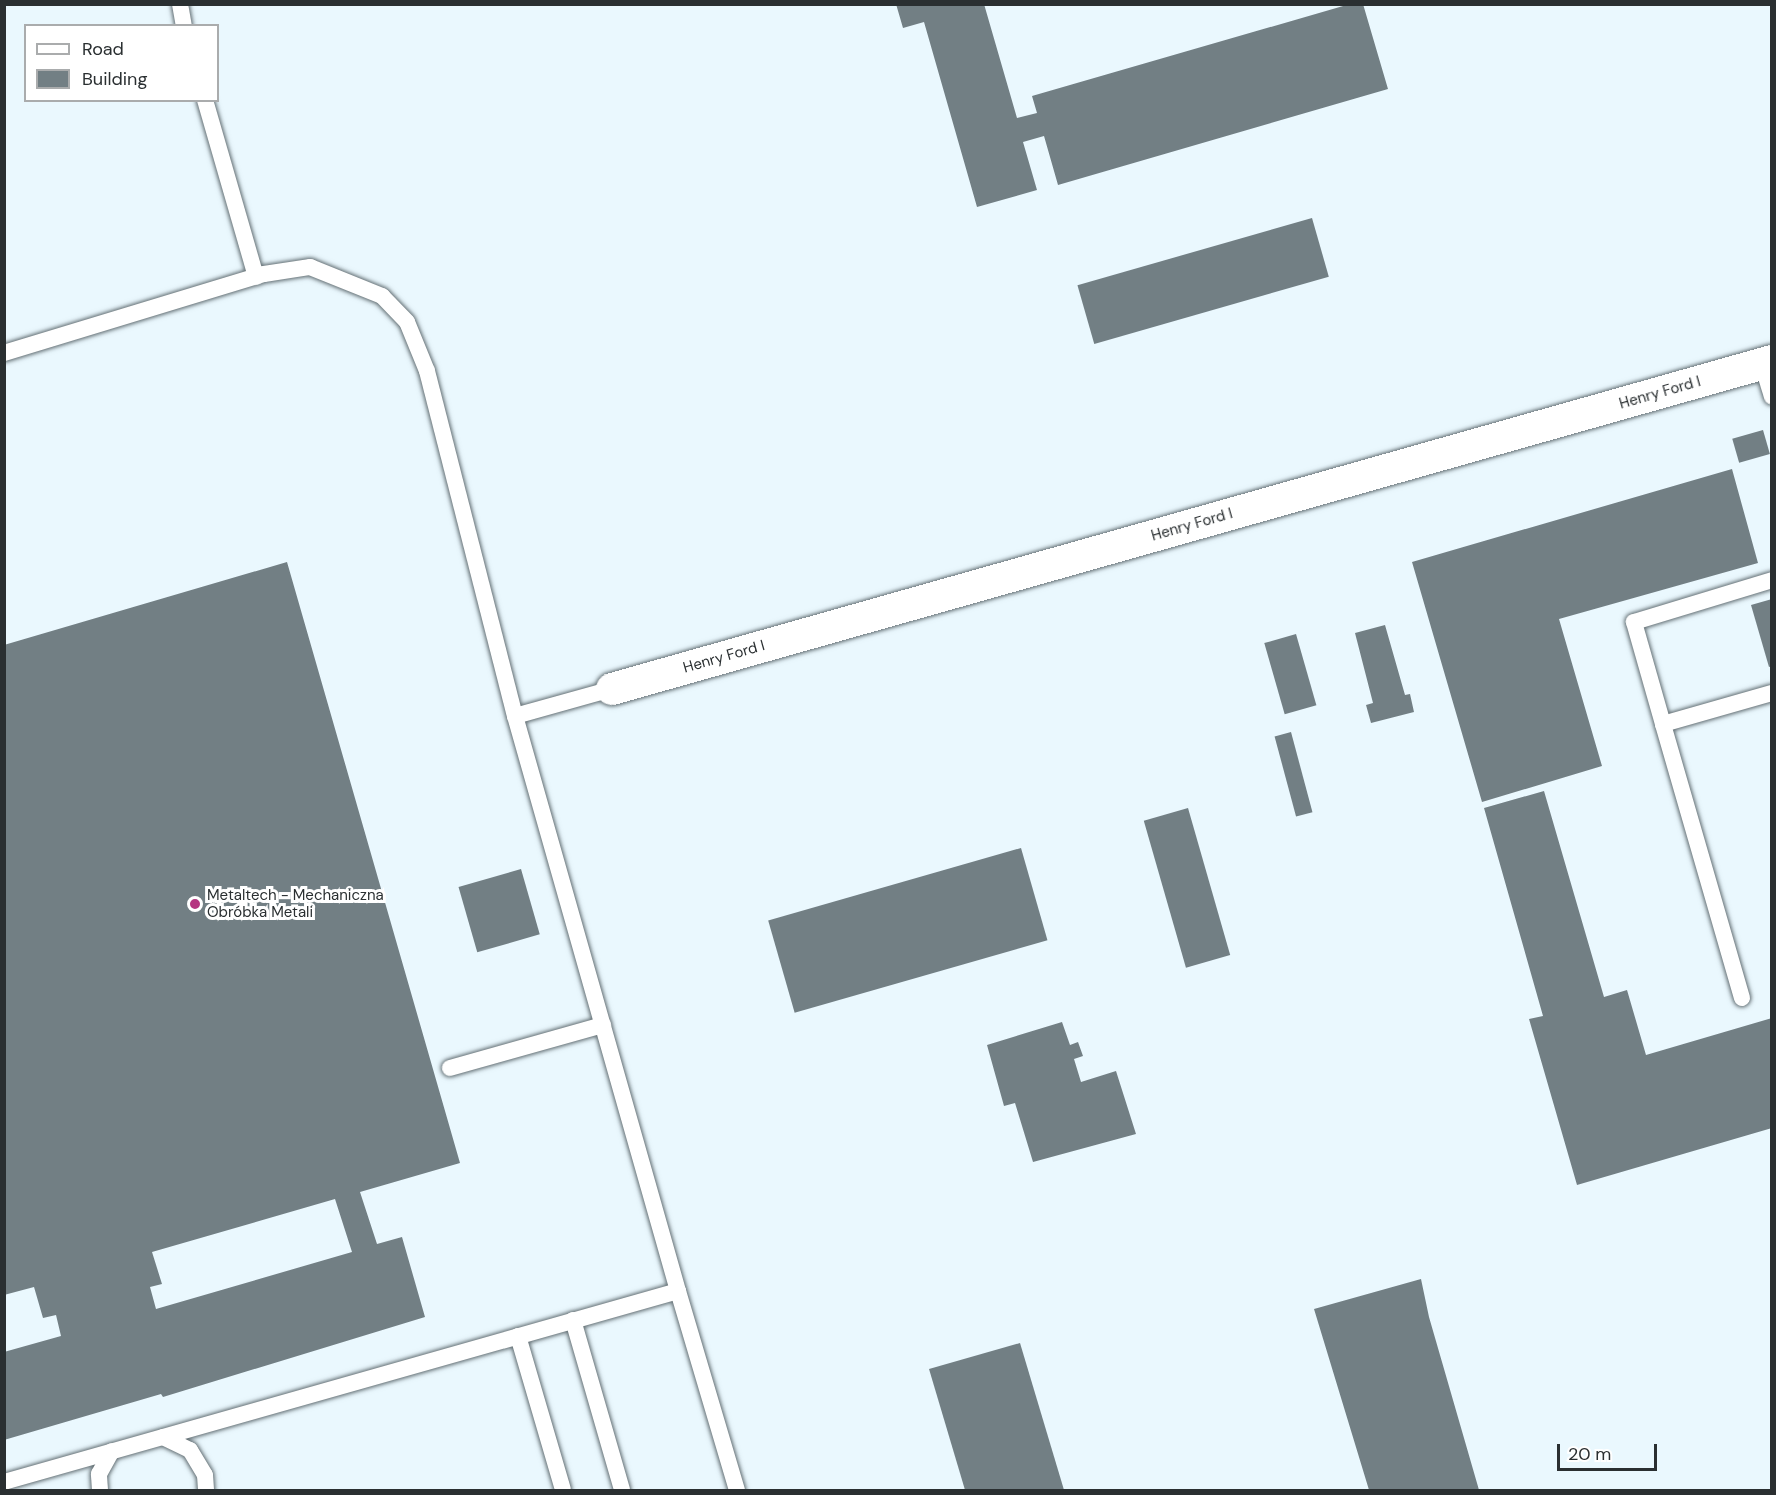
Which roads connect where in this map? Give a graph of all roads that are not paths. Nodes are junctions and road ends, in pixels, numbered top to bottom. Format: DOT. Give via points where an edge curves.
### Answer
graph roads {
  1 [pos="180,4"];
  2 [pos="184,24"];
  3 [pos="206,102"];
  4 [pos="256,277"];
  5 [pos="4,353"];
  6 [pos="1767,363"];
  7 [pos="1772,397"];
  8 [pos="1772,580"];
  9 [pos="612,689"];
  10 [pos="1772,693"];
  11 [pos="515,716"];
  12 [pos="1663,724"];
  13 [pos="1742,998"];
  14 [pos="603,1025"];
  15 [pos="450,1068"];
  16 [pos="678,1291"];
  17 [pos="573,1320"];
  18 [pos="518,1336"];
  19 [pos="163,1437"];
  20 [pos="112,1451"];
  21 [pos="4,1482"];
  22 [pos="100,1491"];
  23 [pos="206,1491"];
  24 [pos="563,1491"];
  25 [pos="622,1491"];
  26 [pos="737,1491"];
  1 -- 2 [label="lane"];
  3 -- 4 [label="lane"];
  4 -- 5 [label="lane"];
  4 -- 11 [label="lane" via="310,267 382,296 407,322 427,371 457,480"];
  6 -- 7 [label="lane"];
  6 -- 9 [label="street, Henry Ford I"];
  8 -- 12 [label="lane" via="1634,622"];
  9 -- 11 [label="lane"];
  10 -- 12 [label="lane"];
  11 -- 14 [label="lane"];
  12 -- 13 [label="lane"];
  14 -- 15 [label="lane"];
  14 -- 16 [label="lane"];
  16 -- 17 [label="lane"];
  16 -- 26 [label="lane"];
  17 -- 18 [label="lane"];
  17 -- 25 [label="lane"];
  18 -- 19 [label="lane"];
  18 -- 24 [label="lane"];
  19 -- 20 [label="lane"];
  19 -- 23 [label="lane" via="190,1450 205,1475"];
  20 -- 21 [label="lane"];
  20 -- 22 [label="lane" via="99,1474"];
}
